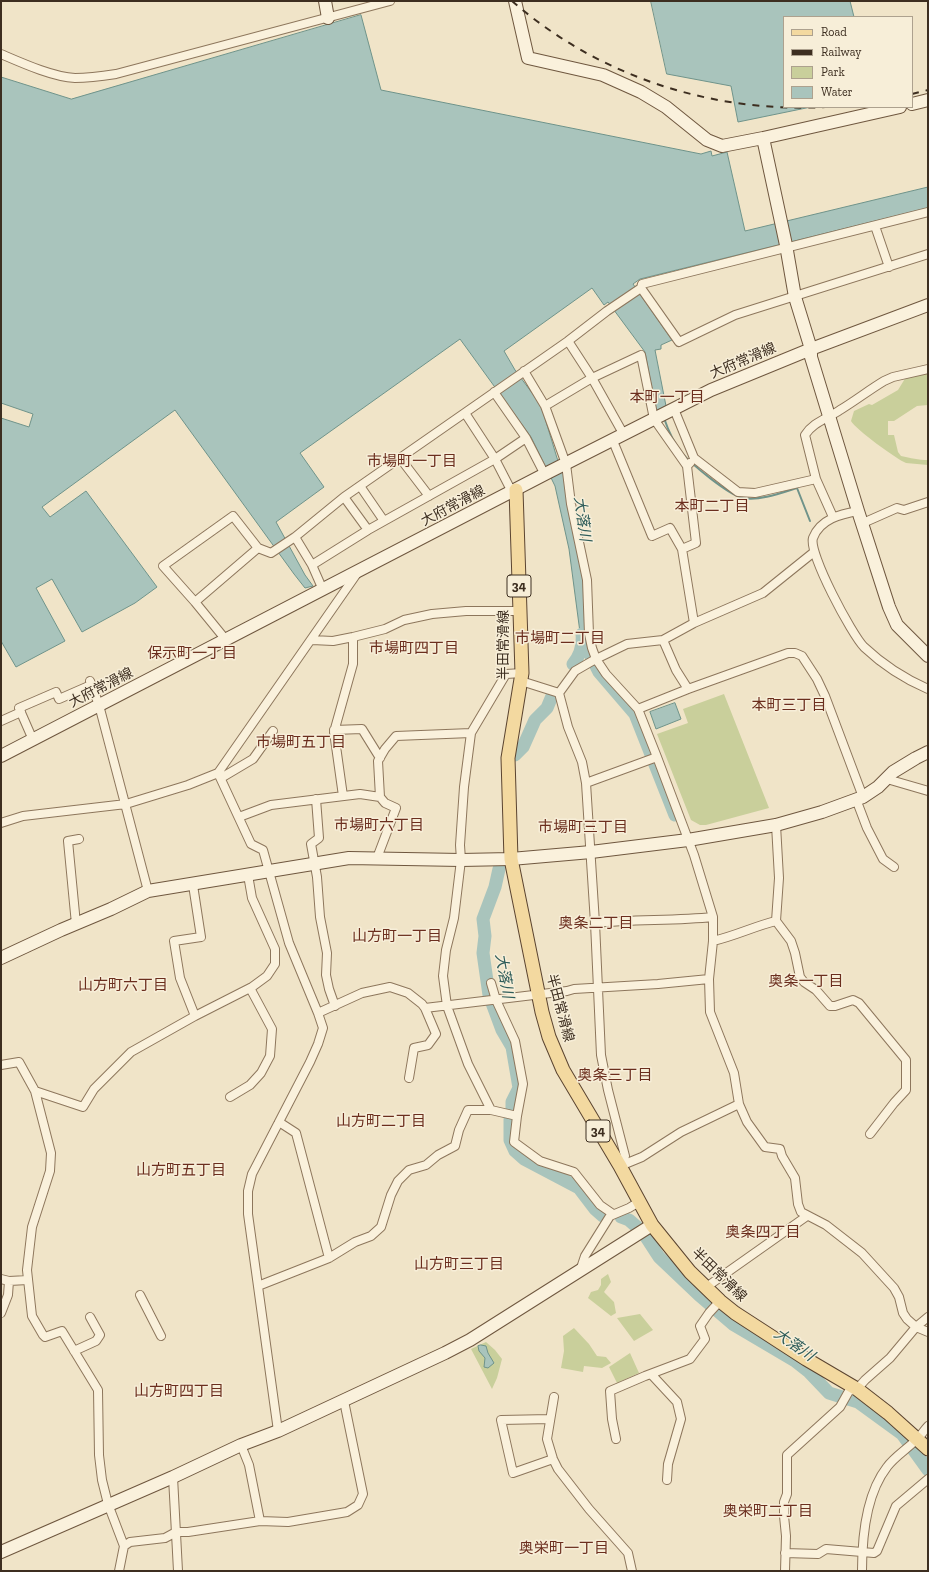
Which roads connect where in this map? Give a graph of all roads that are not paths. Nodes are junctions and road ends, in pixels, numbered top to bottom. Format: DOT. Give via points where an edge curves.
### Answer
graph roads {
  1 [pos="324,1"];
  2 [pos="390,1"];
  3 [pos="515,1"];
  4 [pos="328,18"];
  5 [pos="1,54"];
  6 [pos="928,100"];
  7 [pos="913,104"];
  8 [pos="896,108"];
  9 [pos="763,138"];
  10 [pos="928,212"];
  11 [pos="875,226"];
  12 [pos="787,246"];
  13 [pos="928,254"];
  14 [pos="889,267"];
  15 [pos="641,288"];
  16 [pos="795,297"];
  17 [pos="928,305"];
  18 [pos="568,341"];
  19 [pos="811,349"];
  20 [pos="928,368"];
  21 [pos="524,371"];
  22 [pos="592,378"];
  23 [pos="494,392"];
  24 [pos="546,406"];
  25 [pos="465,413"];
  26 [pos="663,414"];
  27 [pos="830,417"];
  28 [pos="624,435"];
  29 [pos="526,438"];
  30 [pos="613,441"];
  31 [pos="400,458"];
  32 [pos="495,458"];
  33 [pos="691,462"];
  34 [pos="564,465"];
  35 [pos="547,474"];
  36 [pos="816,479"];
  37 [pos="360,486"];
  38 [pos="514,491"];
  39 [pos="429,496"];
  40 [pos="344,497"];
  41 [pos="928,502"];
  42 [pos="858,511"];
  43 [pos="833,517"];
  44 [pos="384,522"];
  45 [pos="863,523"];
  46 [pos="368,530"];
  47 [pos="295,537"];
  48 [pos="258,548"];
  49 [pos="682,549"];
  50 [pos="814,552"];
  51 [pos="312,565"];
  52 [pos="358,572"];
  53 [pos="323,590"];
  54 [pos="195,602"];
  55 [pos="520,611"];
  56 [pos="694,623"];
  57 [pos="353,637"];
  58 [pos="226,640"];
  59 [pos="312,640"];
  60 [pos="663,640"];
  61 [pos="928,656"];
  62 [pos="593,660"];
  63 [pos="522,677"];
  64 [pos="688,689"];
  65 [pos="928,689"];
  66 [pos="560,693"];
  67 [pos="99,705"];
  68 [pos="638,709"];
  69 [pos="21,712"];
  70 [pos="1,720"];
  71 [pos="334,730"];
  72 [pos="273,731"];
  73 [pos="471,733"];
  74 [pos="33,740"];
  75 [pos="928,752"];
  76 [pos="1,756"];
  77 [pos="657,757"];
  78 [pos="380,758"];
  79 [pos="220,776"];
  80 [pos="887,778"];
  81 [pos="586,782"];
  82 [pos="928,791"];
  83 [pos="343,796"];
  84 [pos="380,797"];
  85 [pos="859,798"];
  86 [pos="316,799"];
  87 [pos="126,804"];
  88 [pos="239,817"];
  89 [pos="1,823"];
  90 [pos="776,825"];
  91 [pos="79,839"];
  92 [pos="688,840"];
  93 [pos="591,852"];
  94 [pos="377,858"];
  95 [pos="511,859"];
  96 [pos="461,860"];
  97 [pos="315,864"];
  98 [pos="894,867"];
  99 [pos="269,871"];
  100 [pos="248,875"];
  101 [pos="193,885"];
  102 [pos="148,891"];
  103 [pos="713,917"];
  104 [pos="776,921"];
  105 [pos="595,923"];
  106 [pos="76,924"];
  107 [pos="713,941"];
  108 [pos="289,943"];
  109 [pos="275,948"];
  110 [pos="1,958"];
  111 [pos="709,979"];
  112 [pos="491,983"];
  113 [pos="250,988"];
  114 [pos="598,988"];
  115 [pos="539,995"];
  116 [pos="492,1000"];
  117 [pos="335,1006"];
  118 [pos="447,1006"];
  119 [pos="425,1008"];
  120 [pos="318,1013"];
  121 [pos="195,1016"];
  122 [pos="1,1065"];
  123 [pos="409,1078"];
  124 [pos="35,1091"];
  125 [pos="230,1097"];
  126 [pos="739,1104"];
  127 [pos="491,1110"];
  128 [pos="516,1116"];
  129 [pos="279,1122"];
  130 [pos="870,1134"];
  131 [pos="620,1166"];
  132 [pos="639,1202"];
  133 [pos="613,1214"];
  134 [pos="807,1216"];
  135 [pos="652,1225"];
  136 [pos="329,1258"];
  137 [pos="580,1272"];
  138 [pos="5,1280"];
  139 [pos="28,1280"];
  140 [pos="258,1286"];
  141 [pos="705,1288"];
  142 [pos="140,1295"];
  143 [pos="718,1304"];
  144 [pos="1,1313"];
  145 [pos="90,1317"];
  146 [pos="928,1317"];
  147 [pos="916,1327"];
  148 [pos="928,1332"];
  149 [pos="161,1336"];
  150 [pos="74,1351"];
  151 [pos="651,1374"];
  152 [pos="849,1394"];
  153 [pos="554,1397"];
  154 [pos="344,1401"];
  155 [pos="550,1419"];
  156 [pos="928,1426"];
  157 [pos="278,1431"];
  158 [pos="616,1439"];
  159 [pos="912,1444"];
  160 [pos="240,1445"];
  161 [pos="928,1449"];
  162 [pos="553,1459"];
  163 [pos="173,1477"];
  164 [pos="928,1479"];
  165 [pos="666,1480"];
  166 [pos="108,1504"];
  167 [pos="260,1521"];
  168 [pos="176,1532"];
  169 [pos="124,1546"];
  170 [pos="1,1552"];
  171 [pos="863,1552"];
  172 [pos="785,1553"];
  173 [pos="119,1571"];
  174 [pos="178,1571"];
  175 [pos="632,1571"];
  176 [pos="784,1571"];
  177 [pos="862,1571"];
  1 -- 4 [label="street"];
  2 -- 4 [label="street"];
  3 -- 9 [label="street" via="528,58 603,74 666,107 714,144 722,146"];
  4 -- 5 [label="street" via="98,77 74,78 44,71"];
  6 -- 7 [label="street"];
  8 -- 9 [label="street"];
  9 -- 12 [label="street"];
  10 -- 11 [label="street"];
  11 -- 12 [label="street"];
  11 -- 14 [label="street"];
  12 -- 15 [label="street" via="642,284"];
  12 -- 16 [label="street"];
  13 -- 14 [label="street"];
  14 -- 16 [label="street"];
  15 -- 16 [label="street" via="679,342 735,315"];
  15 -- 18 [label="street" via="607,310"];
  16 -- 19 [label="street"];
  17 -- 19 [label="street, 大府常滑線"];
  18 -- 21 [label="street"];
  18 -- 22 [label="street"];
  19 -- 26 [label="street, 大府常滑線" via="732,381"];
  19 -- 27 [label="street" via="811,357"];
  20 -- 27 [label="street" via="884,380"];
  21 -- 23 [label="street"];
  21 -- 24 [label="street"];
  22 -- 24 [label="street"];
  22 -- 26 [label="street" via="641,355"];
  22 -- 28 [label="street"];
  23 -- 25 [label="street"];
  23 -- 29 [label="street"];
  24 -- 34 [label="street"];
  25 -- 31 [label="street"];
  25 -- 32 [label="street"];
  26 -- 28 [label="street, 大府常滑線"];
  26 -- 33 [label="street"];
  26 -- 33 [label="street"];
  27 -- 36 [label="street" via="812,426 805,435"];
  27 -- 42 [label="street"];
  28 -- 30 [label="street, 大府常滑線"];
  29 -- 32 [label="street"];
  29 -- 35 [label="street"];
  30 -- 34 [label="street, 大府常滑線"];
  30 -- 49 [label="street" via="652,536 670,528"];
  31 -- 37 [label="street"];
  31 -- 39 [label="street"];
  32 -- 38 [label="street"];
  32 -- 39 [label="street"];
  33 -- 36 [label="street" via="738,492 755,493"];
  33 -- 49 [label="street" via="696,543"];
  34 -- 35 [label="street, 大府常滑線"];
  34 -- 62 [label="street" via="587,580 589,634"];
  35 -- 38 [label="street, 大府常滑線"];
  36 -- 43 [label="street"];
  37 -- 40 [label="street"];
  37 -- 44 [label="street"];
  38 -- 52 [label="street, 大府常滑線"];
  38 -- 55 [label="main road, 半田常滑線 / 34"];
  39 -- 44 [label="street"];
  40 -- 46 [label="street"];
  40 -- 47 [label="street"];
  41 -- 45 [label="street" via="904,510 897,508"];
  42 -- 43 [label="street"];
  42 -- 45 [label="street"];
  43 -- 50 [label="street" via="815,534 812,540"];
  44 -- 46 [label="street"];
  45 -- 61 [label="street" via="896,625"];
  46 -- 51 [label="street"];
  47 -- 48 [label="street" via="271,553"];
  47 -- 51 [label="street"];
  48 -- 54 [label="street"];
  48 -- 54 [label="street" via="233,516 163,566"];
  49 -- 56 [label="street"];
  50 -- 56 [label="street" via="763,593"];
  50 -- 65 [label="street" via="833,597 863,646 892,668"];
  51 -- 53 [label="street"];
  52 -- 53 [label="street, 大府常滑線"];
  52 -- 59 [label="street"];
  53 -- 58 [label="street, 大府常滑線"];
  54 -- 58 [label="street"];
  55 -- 57 [label="street" via="432,614 404,620 386,630"];
  55 -- 63 [label="main road, 半田常滑線 / 34"];
  56 -- 60 [label="street"];
  57 -- 59 [label="street" via="333,641"];
  57 -- 71 [label="street" via="354,664"];
  58 -- 67 [label="street, 大府常滑線"];
  59 -- 79 [label="street"];
  60 -- 62 [label="street" via="628,644"];
  60 -- 64 [label="street" via="676,670"];
  62 -- 66 [label="street" via="575,671"];
  62 -- 68 [label="street"];
  63 -- 66 [label="street"];
  63 -- 73 [label="street" via="506,674"];
  63 -- 95 [label="main road, 半田常滑線 / 34" via="508,758"];
  64 -- 68 [label="street"];
  64 -- 85 [label="street" via="788,653 802,656 825,696"];
  66 -- 81 [label="street"];
  67 -- 69 [label="street" via="90,683 59,699 56,692 19,708"];
  67 -- 74 [label="street, 大府常滑線"];
  67 -- 87 [label="street"];
  68 -- 77 [label="street"];
  69 -- 70 [label="street"];
  69 -- 74 [label="street"];
  71 -- 78 [label="street" via="362,729"];
  71 -- 83 [label="street"];
  72 -- 79 [label="street" via="252,759"];
  73 -- 78 [label="street" via="396,736"];
  73 -- 96 [label="street" via="463,794"];
  74 -- 76 [label="street, 大府常滑線"];
  75 -- 80 [label="street"];
  77 -- 81 [label="street"];
  77 -- 92 [label="street"];
  78 -- 84 [label="street"];
  79 -- 87 [label="street"];
  79 -- 88 [label="street"];
  80 -- 82 [label="street"];
  80 -- 85 [label="street" via="878,787"];
  81 -- 93 [label="street"];
  83 -- 84 [label="street" via="360,794"];
  83 -- 86 [label="street"];
  84 -- 94 [label="street" via="385,803 396,808"];
  85 -- 90 [label="street"];
  85 -- 98 [label="street" via="867,828 883,859"];
  86 -- 88 [label="street" via="271,805"];
  86 -- 97 [label="street" via="319,838 311,844"];
  87 -- 89 [label="street" via="23,816"];
  87 -- 102 [label="street"];
  88 -- 99 [label="street" via="251,844 263,850"];
  90 -- 92 [label="street"];
  90 -- 104 [label="street" via="779,878"];
  91 -- 106 [label="street" via="68,841"];
  92 -- 93 [label="street"];
  92 -- 103 [label="street"];
  93 -- 95 [label="street"];
  93 -- 105 [label="street"];
  94 -- 96 [label="street"];
  94 -- 97 [label="street" via="349,858"];
  95 -- 96 [label="street"];
  95 -- 115 [label="main road, 半田常滑線 / 34"];
  96 -- 118 [label="street" via="454,918 444,964"];
  97 -- 99 [label="street"];
  97 -- 117 [label="street" via="320,917 327,953 326,976"];
  99 -- 100 [label="street"];
  99 -- 108 [label="street"];
  100 -- 101 [label="street"];
  100 -- 109 [label="street" via="252,898"];
  101 -- 102 [label="street"];
  101 -- 121 [label="street" via="201,936 174,941 180,978"];
  102 -- 106 [label="street"];
  103 -- 105 [label="street"];
  103 -- 107 [label="street"];
  104 -- 107 [label="street"];
  104 -- 130 [label="street" via="790,941 800,977 804,982 816,990 830,1006 853,1000 858,1003 906,1060 906,1090"];
  105 -- 114 [label="street"];
  106 -- 110 [label="street"];
  107 -- 111 [label="street"];
  108 -- 109 [label="street"];
  108 -- 120 [label="street"];
  109 -- 113 [label="street" via="275,964 267,976"];
  111 -- 114 [label="street"];
  111 -- 126 [label="street" via="710,1012 734,1073"];
  112 -- 116 [label="street"];
  113 -- 121 [label="street"];
  113 -- 125 [label="street" via="272,1029 270,1056 261,1073 250,1085"];
  114 -- 115 [label="street"];
  114 -- 131 [label="street" via="601,1055 625,1156"];
  115 -- 116 [label="street"];
  115 -- 131 [label="main road, 半田常滑線 / 34" via="549,1038 563,1070"];
  116 -- 118 [label="street"];
  116 -- 128 [label="street" via="515,1041 523,1084"];
  117 -- 119 [label="street" via="362,993 390,987 408,993"];
  117 -- 120 [label="street"];
  118 -- 119 [label="street"];
  118 -- 127 [label="street" via="468,1064"];
  119 -- 123 [label="street" via="436,1034 428,1045 414,1048"];
  120 -- 129 [label="street" via="322,1028 318,1044"];
  121 -- 124 [label="street" via="131,1052 94,1090 83,1107"];
  122 -- 124 [label="street" via="19,1062"];
  124 -- 139 [label="street" via="51,1160 31,1232"];
  126 -- 131 [label="street" via="681,1132 642,1157"];
  126 -- 134 [label="street" via="747,1122 765,1147 780,1149 795,1178 798,1204"];
  127 -- 128 [label="street"];
  127 -- 136 [label="street" via="468,1110 455,1146 426,1165 409,1170 398,1181 381,1227 371,1236 355,1242"];
  128 -- 133 [label="street" via="514,1142 540,1161 574,1172 600,1205"];
  129 -- 136 [label="street" via="296,1133"];
  129 -- 140 [label="street" via="252,1174 248,1191 248,1214"];
  131 -- 132 [label="main road, 半田常滑線 / 34"];
  132 -- 133 [label="street"];
  132 -- 135 [label="main road, 半田常滑線 / 34"];
  133 -- 137 [label="street" via="598,1233 585,1256"];
  134 -- 141 [label="street"];
  134 -- 147 [label="street" via="826,1224 869,1259 894,1288 903,1313"];
  135 -- 137 [label="street"];
  135 -- 141 [label="main road, 半田常滑線 / 34"];
  136 -- 140 [label="street"];
  137 -- 154 [label="street" via="470,1340"];
  138 -- 139 [label="street"];
  138 -- 144 [label="street" via="8,1296"];
  139 -- 150 [label="street" via="32,1316 43,1335 45,1337 62,1331"];
  140 -- 157 [label="street"];
  141 -- 143 [label="main road, 半田常滑線 / 34"];
  142 -- 149 [label="street"];
  143 -- 151 [label="street" via="700,1326 705,1339 690,1359"];
  143 -- 152 [label="main road, 半田常滑線 / 34"];
  145 -- 150 [label="street" via="100,1335 96,1341"];
  146 -- 147 [label="street"];
  147 -- 148 [label="street"];
  147 -- 152 [label="street" via="890,1358"];
  150 -- 166 [label="street" via="98,1390 99,1455"];
  151 -- 158 [label="street" via="610,1391"];
  151 -- 165 [label="street" via="677,1402 681,1419"];
  152 -- 159 [label="main road, 半田常滑線 / 34" via="888,1413"];
  152 -- 172 [label="street" via="840,1407 787,1455"];
  153 -- 155 [label="street"];
  154 -- 157 [label="street"];
  154 -- 167 [label="street" via="363,1494 358,1505 347,1512 288,1522"];
  155 -- 162 [label="street" via="548,1439"];
  155 -- 162 [label="street" via="501,1420 513,1473"];
  156 -- 159 [label="street"];
  157 -- 160 [label="street"];
  159 -- 161 [label="main road, 半田常滑線 / 34"];
  159 -- 171 [label="street" via="888,1465 880,1477 868,1510"];
  160 -- 163 [label="street"];
  160 -- 167 [label="street" via="249,1465"];
  162 -- 175 [label="street" via="589,1509 628,1553"];
  163 -- 166 [label="street"];
  163 -- 168 [label="street"];
  164 -- 171 [label="street" via="896,1506 878,1551"];
  166 -- 169 [label="street"];
  166 -- 170 [label="street"];
  167 -- 168 [label="street"];
  168 -- 169 [label="street" via="165,1538 130,1542"];
  168 -- 174 [label="street"];
  169 -- 173 [label="street"];
  171 -- 172 [label="street" via="826,1549 818,1554"];
  171 -- 177 [label="street"];
  172 -- 176 [label="street"];
}
